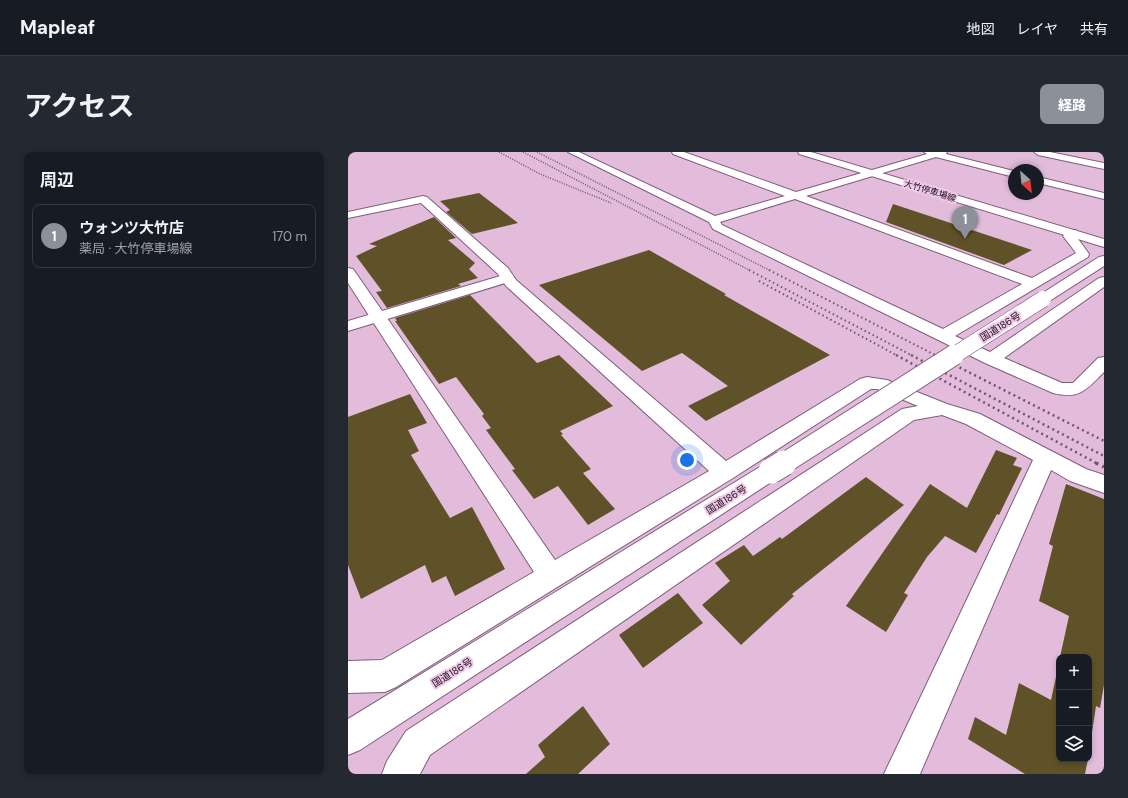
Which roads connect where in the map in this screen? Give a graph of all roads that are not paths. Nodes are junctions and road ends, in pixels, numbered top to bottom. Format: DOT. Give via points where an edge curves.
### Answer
graph roads {
  1 [pos="676,152"];
  2 [pos="802,152"];
  3 [pos="1038,152"];
  4 [pos="593,153"];
  5 [pos="935,153"];
  6 [pos="576,154"];
  7 [pos="1104,166"];
  8 [pos="1008,172"];
  9 [pos="872,173"];
  10 [pos="1044,181"];
  11 [pos="794,196"];
  12 [pos="1104,196"];
  13 [pos="348,215"];
  14 [pos="714,220"];
  15 [pos="1072,233"];
  16 [pos="1104,243"];
  17 [pos="1104,260"];
  18 [pos="348,272"];
  19 [pos="507,278"];
  20 [pos="1104,281"];
  21 [pos="1033,283"];
  22 [pos="1016,294"];
  23 [pos="1061,310"];
  24 [pos="379,317"];
  25 [pos="348,326"];
  26 [pos="943,336"];
  27 [pos="991,359"];
  28 [pos="1104,362"];
  29 [pos="944,410"];
  30 [pos="1045,458"];
  31 [pos="725,472"];
  32 [pos="1104,484"];
  33 [pos="551,576"];
  34 [pos="348,677"];
  35 [pos="348,738"];
  36 [pos="400,774"];
  37 [pos="902,774"];
  1 -- 11 [label="main road"];
  2 -- 9 [label="main road, 大竹停車場線"];
  3 -- 7 [label="main road"];
  4 -- 6 [label="main road"];
  5 -- 8 [label="main road"];
  5 -- 9 [label="main road"];
  6 -- 14 [label="main road"];
  9 -- 11 [label="main road"];
  9 -- 15 [label="main road, 大竹停車場線"];
  10 -- 12 [label="main road"];
  11 -- 14 [label="main road"];
  11 -- 21 [label="main road"];
  13 -- 19 [label="main road" via="423,199 503,271"];
  14 -- 26 [label="main road" via="717,227"];
  15 -- 16 [label="main road, 大竹停車場線"];
  15 -- 21 [label="main road" via="1069,236 1084,254"];
  17 -- 35 [label="main road, 国道186号, bridge"];
  18 -- 24 [label="main road"];
  19 -- 24 [label="main road"];
  19 -- 31 [label="main road"];
  20 -- 23 [label="main road"];
  21 -- 22 [label="main road"];
  22 -- 23 [label="main road"];
  22 -- 26 [label="main road"];
  23 -- 27 [label="main road"];
  24 -- 25 [label="main road"];
  24 -- 33 [label="main road"];
  26 -- 27 [label="main road"];
  27 -- 28 [label="main road" via="1060,389 1078,388"];
  29 -- 30 [label="main road" via="973,419"];
  29 -- 31 [label="main road" via="880,384 867,383"];
  29 -- 36 [label="main road" via="909,414 418,744"];
  30 -- 32 [label="main road" via="1078,475"];
  30 -- 37 [label="main road"];
  31 -- 33 [label="main road"];
  33 -- 34 [label="main road" via="384,676"];
}
